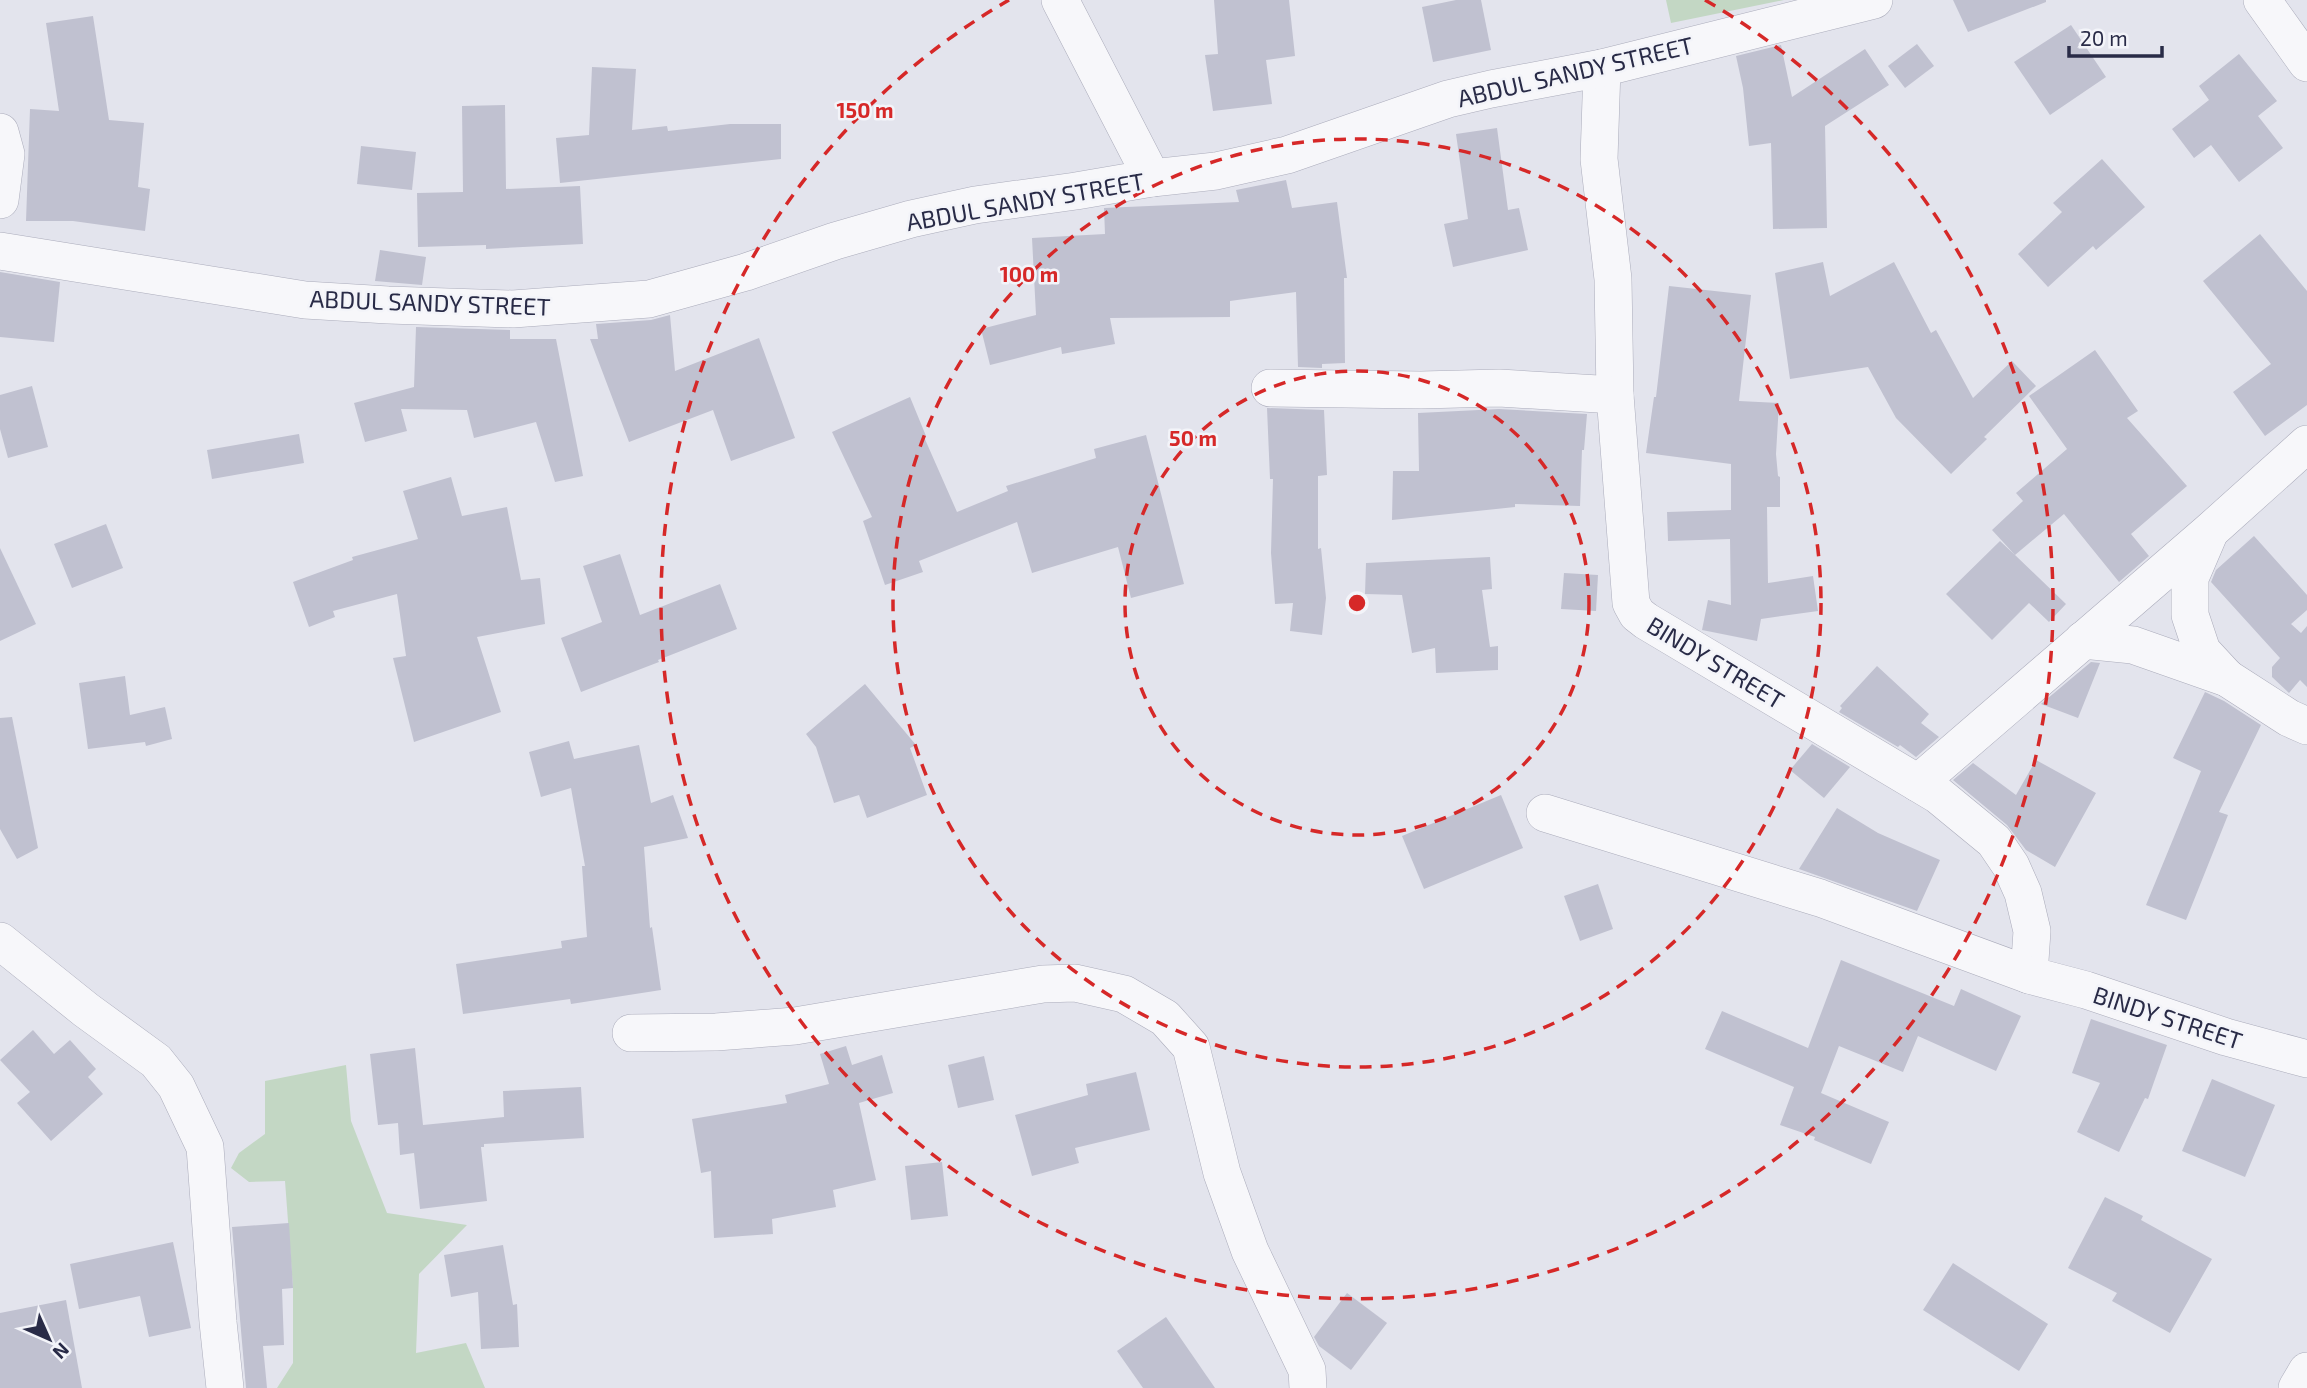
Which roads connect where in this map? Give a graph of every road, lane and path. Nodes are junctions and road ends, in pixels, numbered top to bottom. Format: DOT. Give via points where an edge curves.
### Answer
graph roads {
  1 [pos="1060,0"];
  2 [pos="1874,0"];
  3 [pos="2262,0"];
  4 [pos="2307,63"];
  5 [pos="1602,68"];
  6 [pos="0,132"];
  7 [pos="1152,178"];
  8 [pos="0,200"];
  9 [pos="0,251"];
  10 [pos="1270,388"];
  11 [pos="1615,395"];
  12 [pos="2307,444"];
  13 [pos="2209,531"];
  14 [pos="2083,640"];
  15 [pos="2227,678"];
  16 [pos="2307,726"];
  17 [pos="1918,783"];
  18 [pos="1545,813"];
  19 [pos="0,941"];
  20 [pos="2029,975"];
  21 [pos="631,1033"];
  22 [pos="2307,1059"];
  23 [pos="2307,1371"];
  24 [pos="225,1388"];
  25 [pos="1308,1388"];
  26 [pos="2297,1388"];
  1 -- 7 [label="street"];
  2 -- 5 [label="street, ABDUL SANDY STREET"];
  3 -- 4 [label="street"];
  5 -- 7 [label="street, ABDUL SANDY STREET" via="1448,99 1287,155 1216,171"];
  5 -- 11 [label="street, BINDY STREET" via="1599,159 1613,279"];
  6 -- 8 [label="street" via="6,154"];
  7 -- 9 [label="street, ABDUL SANDY STREET" via="975,205 911,219 649,299 564,306 513,309 305,300"];
  10 -- 11 [label="street" via="1499,388"];
  11 -- 17 [label="street, BINDY STREET" via="1631,603 1637,614"];
  12 -- 13 [label="street"];
  13 -- 14 [label="street"];
  13 -- 15 [label="street" via="2190,578 2190,615 2202,651"];
  14 -- 15 [label="street" via="2133,645"];
  14 -- 17 [label="street"];
  15 -- 16 [label="street"];
  17 -- 20 [label="street, BINDY STREET" via="1994,841 2011,866 2032,931"];
  18 -- 20 [label="street, BINDY STREET" via="1820,898"];
  19 -- 24 [label="street" via="156,1061 176,1086 205,1147"];
  20 -- 22 [label="street, BINDY STREET"];
  21 -- 25 [label="street" via="795,1026 1043,984 1076,983 1124,994 1165,1018 1191,1047 1222,1173 1250,1251 1307,1370"];
  23 -- 26 [label="street"];
}
